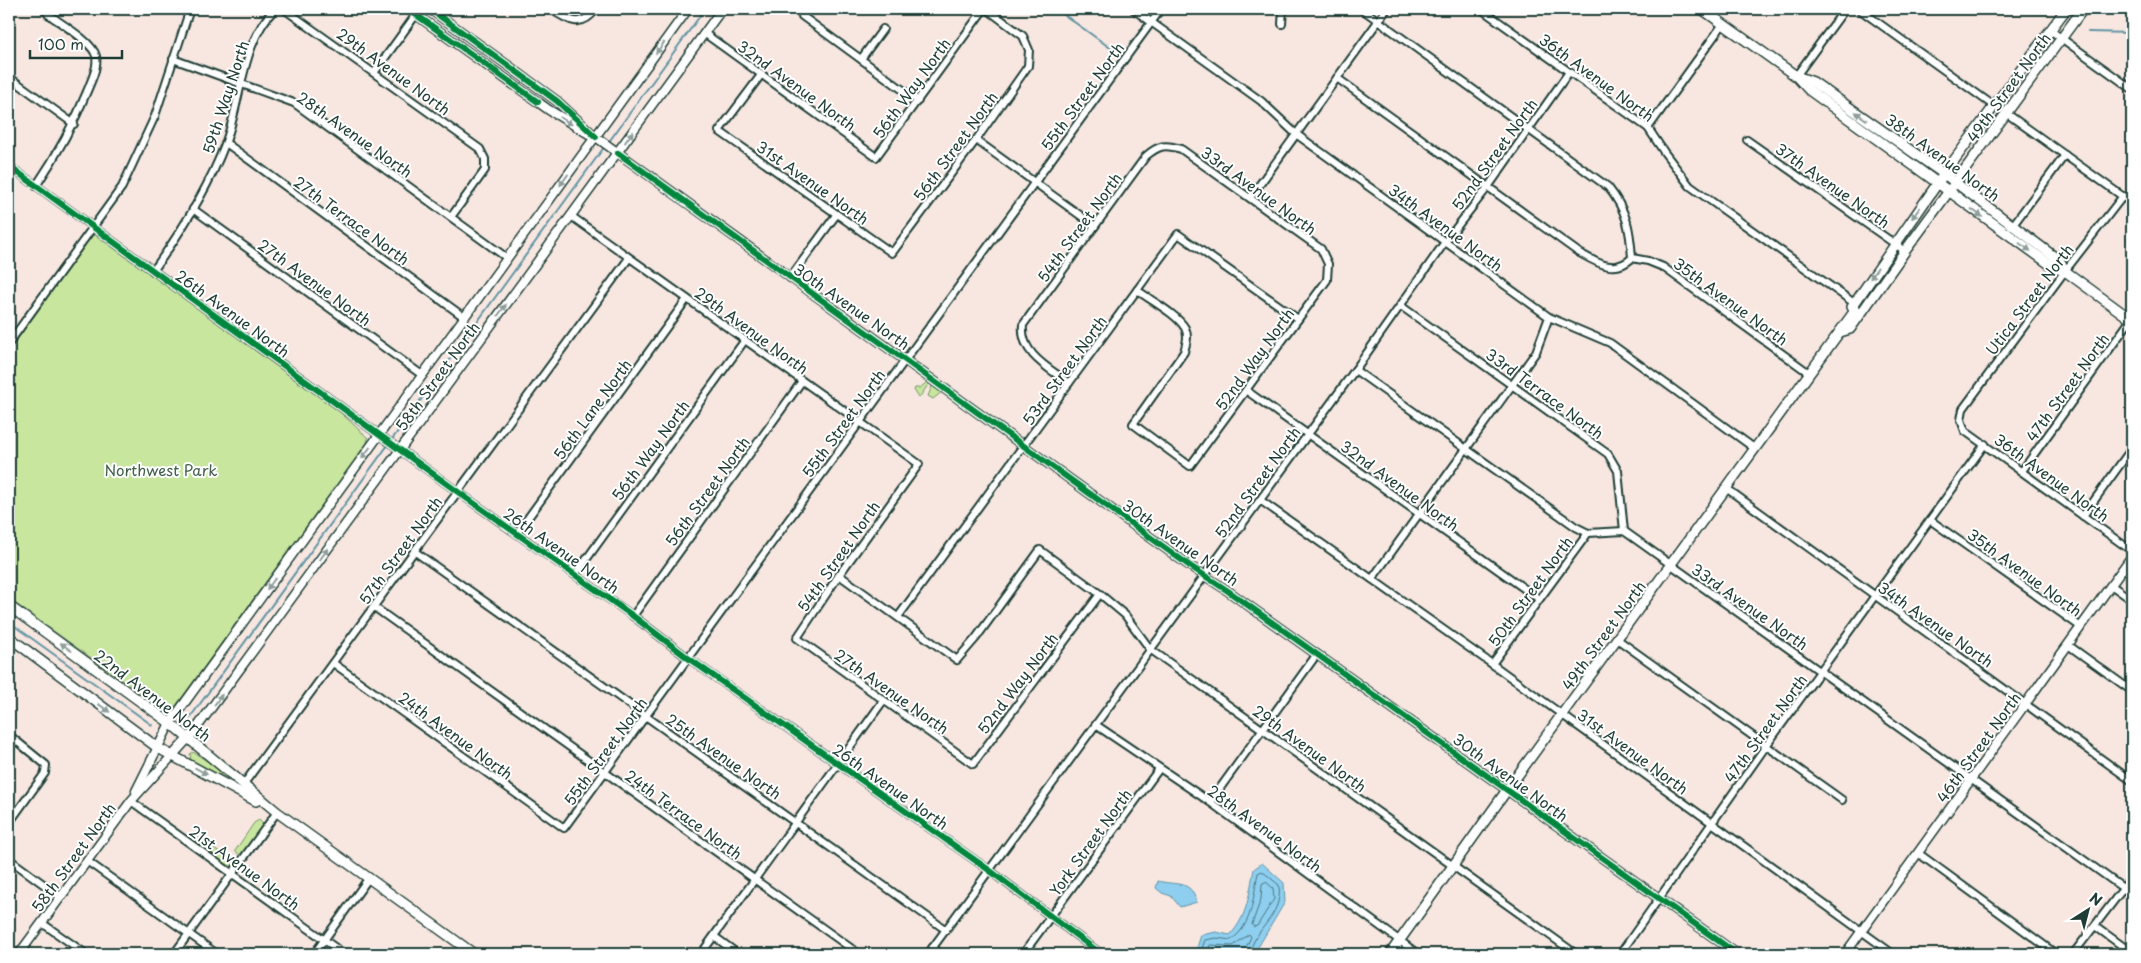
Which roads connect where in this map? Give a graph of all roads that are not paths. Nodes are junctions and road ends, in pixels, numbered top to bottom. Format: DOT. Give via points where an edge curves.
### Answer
graph roads {
  1 [pos="44,9"];
  2 [pos="190,9"];
  3 [pos="276,9"];
  4 [pos="284,9"];
  5 [pos="408,9"];
  6 [pos="430,9"];
  7 [pos="551,9"];
  8 [pos="596,9"];
  9 [pos="688,9"];
  10 [pos="722,9"];
  11 [pos="808,9"];
  12 [pos="985,9"];
  13 [pos="1134,9"];
  14 [pos="1161,9"];
  15 [pos="1283,9"];
  16 [pos="1362,9"];
  17 [pos="1387,9"];
  18 [pos="1481,9"];
  19 [pos="1702,9"];
  20 [pos="1845,9"];
  21 [pos="1859,9"];
  22 [pos="2066,9"];
  23 [pos="2083,9"];
  24 [pos="418,12"];
  25 [pos="1378,21"];
  26 [pos="1151,22"];
  27 [pos="1282,24"];
  28 [pos="1723,24"];
  29 [pos="883,29"];
  30 [pos="2050,30"];
  31 [pos="704,34"];
  32 [pos="2061,38"];
  33 [pos="173,59"];
  34 [pos="861,59"];
  35 [pos="1569,72"];
  36 [pos="374,73"];
  37 [pos="761,75"];
  38 [pos="1796,76"];
  39 [pos="9,77"];
  40 [pos="1337,78"];
  41 [pos="240,83"];
  42 [pos="2132,89"];
  43 [pos="918,101"];
  44 [pos="1994,106"];
  45 [pos="2006,113"];
  46 [pos="74,124"];
  47 [pos="1528,128"];
  48 [pos="1648,128"];
  49 [pos="1296,134"];
  50 [pos="598,138"];
  51 [pos="976,140"];
  52 [pos="1747,140"];
  53 [pos="226,143"];
  54 [pos="1168,144"];
  55 [pos="615,151"];
  56 [pos="2065,155"];
  57 [pos="876,157"];
  58 [pos="9,166"];
  59 [pos="1944,174"];
  60 [pos="1034,182"];
  61 [pos="1955,182"];
  62 [pos="1937,183"];
  63 [pos="36,186"];
  64 [pos="1488,187"];
  65 [pos="1948,192"];
  66 [pos="2123,196"];
  67 [pos="1250,198"];
  68 [pos="2132,203"];
  69 [pos="193,209"];
  70 [pos="836,214"];
  71 [pos="571,216"];
  72 [pos="451,218"];
  73 [pos="2013,225"];
  74 [pos="1096,226"];
  75 [pos="93,227"];
  76 [pos="1445,242"];
  77 [pos="1894,243"];
  78 [pos="1905,250"];
  79 [pos="892,253"];
  80 [pos="507,258"];
  81 [pos="629,258"];
  82 [pos="1632,258"];
  83 [pos="1328,264"];
  84 [pos="153,271"];
  85 [pos="2065,271"];
  86 [pos="790,278"];
  87 [pos="1137,290"];
  88 [pos="687,299"];
  89 [pos="1871,299"];
  90 [pos="1854,303"];
  91 [pos="1401,306"];
  92 [pos="464,317"];
  93 [pos="1549,317"];
  94 [pos="1298,319"];
  95 [pos="2132,319"];
  96 [pos="1840,332"];
  97 [pos="744,340"];
  98 [pos="9,343"];
  99 [pos="905,359"];
  100 [pos="1355,370"];
  101 [pos="1809,373"];
  102 [pos="422,375"];
  103 [pos="802,381"];
  104 [pos="1069,383"];
  105 [pos="1513,385"];
  106 [pos="1247,391"];
  107 [pos="1961,420"];
  108 [pos="860,422"];
  109 [pos="1307,434"];
  110 [pos="381,436"];
  111 [pos="1985,444"];
  112 [pos="1024,445"];
  113 [pos="1754,448"];
  114 [pos="2132,448"];
  115 [pos="399,449"];
  116 [pos="1466,450"];
  117 [pos="918,464"];
  118 [pos="2022,471"];
  119 [pos="1726,488"];
  120 [pos="458,492"];
  121 [pos="1260,500"];
  122 [pos="1420,515"];
  123 [pos="2083,516"];
  124 [pos="1930,520"];
  125 [pos="1624,531"];
  126 [pos="1588,533"];
  127 [pos="517,534"];
  128 [pos="414,551"];
  129 [pos="2132,551"];
  130 [pos="2132,556"];
  131 [pos="1671,565"];
  132 [pos="575,575"];
  133 [pos="839,575"];
  134 [pos="1204,576"];
  135 [pos="1372,579"];
  136 [pos="2111,585"];
  137 [pos="1100,594"];
  138 [pos="1875,596"];
  139 [pos="1539,599"];
  140 [pos="2132,600"];
  141 [pos="9,606"];
  142 [pos="374,607"];
  143 [pos="633,616"];
  144 [pos="898,617"];
  145 [pos="2081,628"];
  146 [pos="9,637"];
  147 [pos="797,638"];
  148 [pos="1617,639"];
  149 [pos="2068,645"];
  150 [pos="1150,649"];
  151 [pos="1317,654"];
  152 [pos="688,658"];
  153 [pos="333,662"];
  154 [pos="1492,664"];
  155 [pos="1821,671"];
  156 [pos="2132,691"];
  157 [pos="883,701"];
  158 [pos="2026,703"];
  159 [pos="1562,715"];
  160 [pos="646,716"];
  161 [pos="170,723"];
  162 [pos="1096,725"];
  163 [pos="1263,729"];
  164 [pos="9,735"];
  165 [pos="189,739"];
  166 [pos="1766,746"];
  167 [pos="158,748"];
  168 [pos="172,754"];
  169 [pos="838,764"];
  170 [pos="973,764"];
  171 [pos="1159,769"];
  172 [pos="604,772"];
  173 [pos="1971,779"];
  174 [pos="2132,780"];
  175 [pos="243,785"];
  176 [pos="1507,790"];
  177 [pos="1842,800"];
  178 [pos="131,801"];
  179 [pos="1210,802"];
  180 [pos="277,812"];
  181 [pos="9,823"];
  182 [pos="796,823"];
  183 [pos="1713,824"];
  184 [pos="564,828"];
  185 [pos="1918,853"];
  186 [pos="9,859"];
  187 [pos="87,861"];
  188 [pos="1453,866"];
  189 [pos="989,870"];
  190 [pos="232,874"];
  191 [pos="2132,876"];
  192 [pos="368,879"];
  193 [pos="756,880"];
  194 [pos="2123,888"];
  195 [pos="61,896"];
  196 [pos="1659,898"];
  197 [pos="1050,916"];
  198 [pos="42,923"];
  199 [pos="2095,926"];
  200 [pos="946,930"];
  201 [pos="1862,932"];
  202 [pos="189,934"];
  203 [pos="715,937"];
  204 [pos="324,940"];
  205 [pos="1399,942"];
  206 [pos="932,948"];
  207 [pos="2132,953"];
  208 [pos="19,954"];
  209 [pos="86,954"];
  210 [pos="174,954"];
  211 [pos="216,954"];
  212 [pos="314,954"];
  213 [pos="344,954"];
  214 [pos="473,954"];
  215 [pos="701,954"];
  216 [pos="738,954"];
  217 [pos="859,954"];
  218 [pos="928,954"];
  219 [pos="941,954"];
  220 [pos="1023,954"];
  221 [pos="1101,954"];
  222 [pos="1390,954"];
  223 [pos="1418,954"];
  224 [pos="1576,954"];
  225 [pos="1620,954"];
  226 [pos="1737,954"];
  227 [pos="1845,954"];
  228 [pos="1892,954"];
  229 [pos="2056,954"];
  230 [pos="2073,954"];
  1 -- 46 [label="street" via="90,45 96,56 95,70"];
  2 -- 33 [label="street"];
  3 -- 41 [label="street, 59th Way North" via="267,16"];
  4 -- 36 [label="street, 29th Avenue North"];
  5 -- 24 [label="street"];
  6 -- 50 [label="street" via="557,101"];
  7 -- 8 [label="street" via="566,19 579,22"];
  9 -- 50 [label="street, 58th Street North, one-way"];
  10 -- 31 [label="street, 58th Street North"];
  11 -- 34 [label="street" via="802,16"];
  12 -- 43 [label="street, 56th Way North"];
  12 -- 51 [label="street, 56th Street North" via="1023,36 1029,50 1028,66"];
  13 -- 26 [label="street, 34th Avenue North"];
  14 -- 26 [label="street, 55th Street North"];
  15 -- 27 [label="street"];
  16 -- 25 [label="street"];
  17 -- 25 [label="street"];
  18 -- 35 [label="street, 36th Avenue North"];
  19 -- 28 [label="main road, 38th Avenue North"];
  20 -- 38 [label="street"];
  21 -- 44 [label="street"];
  22 -- 30 [label="main road, 49th Street North"];
  23 -- 32 [label="main road, 49th Street North"];
  24 -- 36 [label="street"];
  24 -- 50 [label="street, one-way" via="549,110"];
  25 -- 40 [label="street"];
  25 -- 47 [label="street"];
  26 -- 49 [label="street, 34th Avenue North" via="1261,101"];
  26 -- 60 [label="street, 55th Street North"];
  28 -- 38 [label="main road, 38th Avenue North"];
  28 -- 48 [label="street"];
  29 -- 34 [label="street"];
  30 -- 32 [label="street"];
  30 -- 44 [label="main road, 49th Street North"];
  31 -- 37 [label="street, 32nd Avenue North"];
  55 -- 31 [label="street, 58th Street North, one-way"];
  32 -- 42 [label="street"];
  32 -- 45 [label="main road, 49th Street North"];
  33 -- 41 [label="street, 28th Avenue North"];
  33 -- 75 [label="street" via="145,141 122,186"];
  34 -- 43 [label="street"];
  35 -- 47 [label="street, 52nd Street North"];
  35 -- 48 [label="street, 36th Avenue North"];
  36 -- 72 [label="street, 29th Avenue North" via="480,149 485,159 485,170"];
  37 -- 57 [label="street, 32nd Avenue North"];
  37 -- 70 [label="street, 31st Avenue North" via="719,131"];
  59 -- 38 [label="main road, 38th Avenue North, one-way" via="1813,82"];
  38 -- 62 [label="main road, 38th Avenue North" via="1809,90"];
  39 -- 46 [label="street"];
  40 -- 49 [label="street"];
  40 -- 64 [label="street"];
  41 -- 53 [label="street, 59th Way North"];
  41 -- 72 [label="street, 28th Avenue North" via="294,103"];
  43 -- 57 [label="street, 56th Way North"];
  44 -- 59 [label="main road, 49th Street North"];
  45 -- 56 [label="street"];
  45 -- 61 [label="main road, 49th Street North"];
  46 -- 63 [label="street"];
  47 -- 64 [label="street, 52nd Street North"];
  47 -- 82 [label="street" via="1612,191 1630,228"];
  48 -- 90 [label="street, 36th Avenue North" via="1690,186"];
  49 -- 67 [label="street"];
  49 -- 76 [label="street, 34th Avenue North"];
  50 -- 55 [label="street, 30th Avenue North"];
  50 -- 80 [label="street, 58th Street North, one-way"];
  51 -- 60 [label="street"];
  51 -- 79 [label="street, 56th Street North"];
  52 -- 77 [label="street, 37th Avenue North"];
  53 -- 69 [label="street, 59th Way North"];
  53 -- 92 [label="street, 27th Terrace North"];
  54 -- 67 [label="street, 33rd Avenue North" via="1181,149"];
  54 -- 74 [label="street, 54th Street North" via="1157,146 1146,156"];
  55 -- 71 [label="street, 58th Street North"];
  55 -- 86 [label="street, 30th Avenue North"];
  56 -- 66 [label="street"];
  56 -- 73 [label="street"];
  58 -- 63 [label="street, 26th Avenue North"];
  59 -- 61 [label="main road, 38th Avenue North"];
  59 -- 62 [label="main road, 49th Street North"];
  60 -- 74 [label="street"];
  60 -- 99 [label="street, 55th Street North"];
  61 -- 65 [label="main road, 49th Street North"];
  61 -- 73 [label="main road, 38th Avenue North"];
  62 -- 65 [label="main road, 38th Avenue North"];
  62 -- 77 [label="main road, 49th Street North, one-way"];
  63 -- 75 [label="street, 26th Avenue North"];
  64 -- 76 [label="street, 52nd Street North"];
  64 -- 82 [label="street" via="1598,263 1616,267"];
  65 -- 78 [label="main road, 49th Street North"];
  65 -- 85 [label="main road, 38th Avenue North, one-way" via="2055,268"];
  66 -- 68 [label="street"];
  66 -- 85 [label="street, Utica Street North"];
  67 -- 83 [label="street, 33rd Avenue North" via="1321,249"];
  69 -- 84 [label="street, 59th Way North"];
  69 -- 102 [label="street, 27th Avenue North"];
  70 -- 79 [label="street, 31st Avenue North"];
  70 -- 86 [label="street"];
  71 -- 81 [label="street, 29th Avenue North"];
  115 -- 71 [label="street, 58th Street North, one-way"];
  72 -- 80 [label="street, 28th Avenue North"];
  73 -- 85 [label="main road, 38th Avenue North" via="2060,261"];
  74 -- 104 [label="street, 54th Street North" via="1023,326 1022,335 1031,354"];
  75 -- 84 [label="street, 26th Avenue North"];
  75 -- 98 [label="street"];
  76 -- 91 [label="street, 52nd Street North"];
  76 -- 93 [label="street, 34th Avenue North"];
  77 -- 78 [label="street, 37th Avenue North"];
  77 -- 90 [label="main road, 49th Street North, one-way"];
  78 -- 89 [label="main road, 49th Street North"];
  80 -- 92 [label="street, 58th Street North"];
  81 -- 88 [label="street, 29th Avenue North"];
  81 -- 120 [label="street, 57th Street North"];
  82 -- 101 [label="street, 35th Avenue North" via="1663,267"];
  83 -- 94 [label="street, 52nd Way North" via="1327,280"];
  84 -- 110 [label="street, 26th Avenue North"];
  85 -- 95 [label="main road, 38th Avenue North"];
  85 -- 107 [label="street, Utica Street North" via="1964,409"];
  86 -- 99 [label="street, 30th Avenue North"];
  87 -- 94 [label="street, 53rd Street North" via="1178,234"];
  87 -- 104 [label="street, 53rd Street North"];
  87 -- 106 [label="street, 52nd Way North" via="1176,318 1185,329 1187,340 1184,352 1133,424 1190,466"];
  88 -- 97 [label="street, 29th Avenue North"];
  88 -- 127 [label="street, 56th Lane North"];
  89 -- 90 [label="main road"];
  89 -- 96 [label="main road, 49th Street North" via="1850,329"];
  90 -- 96 [label="main road, 49th Street North" via="1841,322"];
  91 -- 100 [label="street, 52nd Street North"];
  91 -- 105 [label="street, 33rd Terrace North"];
  92 -- 102 [label="street, 58th Street North"];
  93 -- 105 [label="street" via="1536,352"];
  93 -- 113 [label="street, 34th Avenue North" via="1610,343"];
  94 -- 106 [label="street, 52nd Way North"];
  95 -- 118 [label="street, 47th Street North"];
  96 -- 101 [label="main road, 49th Street North"];
  97 -- 103 [label="street, 29th Avenue North"];
  97 -- 132 [label="street, 56th Way North"];
  99 -- 108 [label="street, 55th Street North"];
  99 -- 112 [label="street, 30th Avenue North"];
  100 -- 109 [label="street, 52nd Street North"];
  100 -- 116 [label="street"];
  101 -- 113 [label="main road, 49th Street North"];
  102 -- 110 [label="street, 58th Street North"];
  103 -- 108 [label="street, 29th Avenue North"];
  103 -- 143 [label="street, 56th Street North"];
  104 -- 112 [label="street, 53rd Street North"];
  105 -- 116 [label="street"];
  105 -- 125 [label="street, 33rd Terrace North" via="1608,454 1618,472"];
  106 -- 109 [label="street, 32nd Avenue North"];
  107 -- 111 [label="street, 36th Avenue North" via="1966,431"];
  108 -- 117 [label="street, 29th Avenue North"];
  108 -- 152 [label="street, 55th Street North"];
  109 -- 121 [label="street, 52nd Street North"];
  109 -- 122 [label="street, 32nd Avenue North"];
  110 -- 115 [label="street, 26th Avenue North"];
  110 -- 161 [label="street, 58th Street North, one-way"];
  111 -- 118 [label="street, 36th Avenue North"];
  111 -- 124 [label="street, 47th Street North"];
  112 -- 134 [label="street, 30th Avenue North"];
  112 -- 144 [label="street, 53rd Street North"];
  113 -- 119 [label="main road, 49th Street North"];
  114 -- 123 [label="street"];
  115 -- 120 [label="street, 26th Avenue North"];
  165 -- 115 [label="street, 58th Street North, one-way"];
  116 -- 122 [label="street"];
  116 -- 126 [label="street"];
  117 -- 133 [label="street, 54th Street North"];
  118 -- 123 [label="street, 36th Avenue North"];
  119 -- 131 [label="main road, 49th Street North"];
  119 -- 138 [label="street, 34th Avenue North"];
  120 -- 127 [label="street, 26th Avenue North"];
  120 -- 128 [label="street, 57th Street North"];
  121 -- 134 [label="street, 52nd Street North"];
  121 -- 135 [label="street, 31st Avenue North"];
  122 -- 135 [label="street"];
  122 -- 139 [label="street, 32nd Avenue North"];
  123 -- 129 [label="street, 36th Avenue North"];
  124 -- 138 [label="street, 47th Street North"];
  124 -- 145 [label="street, 35th Avenue North"];
  125 -- 126 [label="street"];
  125 -- 131 [label="street, 33rd Avenue North"];
  126 -- 139 [label="street, 50th Street North"];
  127 -- 132 [label="street, 26th Avenue North"];
  128 -- 142 [label="street, 57th Street North"];
  128 -- 160 [label="street, 25th Avenue North"];
  130 -- 136 [label="street, 46th Street North"];
  131 -- 148 [label="main road, 49th Street North"];
  131 -- 155 [label="street, 33rd Avenue North"];
  132 -- 143 [label="street, 26th Avenue North"];
  133 -- 144 [label="street"];
  133 -- 147 [label="street, 54th Street North"];
  134 -- 150 [label="street, 52nd Street North"];
  134 -- 151 [label="street, 30th Avenue North"];
  135 -- 154 [label="street, 31st Avenue North"];
  136 -- 140 [label="street"];
  136 -- 145 [label="street, 46th Street North"];
  137 -- 144 [label="street, 29th Avenue North" via="1040,550 976,638 956,660"];
  137 -- 150 [label="street, 29th Avenue North" via="1125,615"];
  137 -- 170 [label="street, 52nd Way North"];
  138 -- 155 [label="street, 47th Street North"];
  138 -- 158 [label="street, 34th Avenue North"];
  139 -- 154 [label="street, 50th Street North"];
  161 -- 141 [label="main road, 22nd Avenue North, one-way"];
  142 -- 153 [label="street, 57th Street North"];
  142 -- 172 [label="street, 24th Terrace North"];
  143 -- 152 [label="street, 26th Avenue North"];
  145 -- 149 [label="street, 46th Street North"];
  146 -- 167 [label="main road, 22nd Avenue North, one-way"];
  147 -- 157 [label="street, 27th Avenue North"];
  148 -- 159 [label="main road, 49th Street North"];
  148 -- 166 [label="street"];
  149 -- 156 [label="street"];
  149 -- 158 [label="street, 46th Street North"];
  150 -- 162 [label="street, 52nd Street North"];
  150 -- 163 [label="street, 29th Avenue North"];
  151 -- 163 [label="street"];
  151 -- 176 [label="street, 30th Avenue North"];
  152 -- 160 [label="street, 55th Street North"];
  152 -- 169 [label="street, 26th Avenue North"];
  153 -- 175 [label="street, 57th Street North"];
  153 -- 184 [label="street, 24th Avenue North"];
  154 -- 159 [label="street, 31st Avenue North"];
  155 -- 166 [label="street, 47th Street North"];
  155 -- 173 [label="street, 33rd Avenue North"];
  157 -- 169 [label="street"];
  157 -- 170 [label="street, 27th Avenue North"];
  158 -- 173 [label="street, 46th Street North"];
  158 -- 174 [label="street, 34th Avenue North"];
  159 -- 176 [label="main road, 49th Street North"];
  159 -- 183 [label="street, 31st Avenue North"];
  160 -- 172 [label="street, 55th Street North"];
  160 -- 182 [label="street, 25th Avenue North"];
  161 -- 165 [label="main road, 22nd Avenue North"];
  161 -- 167 [label="street, 58th Street North"];
  162 -- 171 [label="street, 28th Avenue North"];
  162 -- 189 [label="street, 52nd Street North"];
  163 -- 179 [label="street"];
  163 -- 188 [label="street, 29th Avenue North"];
  164 -- 181 [label="street" via="46,765 45,773"];
  165 -- 168 [label="street, 58th Street North"];
  165 -- 175 [label="main road, 22nd Avenue North"];
  166 -- 177 [label="street"];
  166 -- 183 [label="street, 47th Street North"];
  167 -- 168 [label="main road, 22nd Avenue North"];
  167 -- 178 [label="street, 58th Street North"];
  168 -- 178 [label="street, 58th Street North"];
  168 -- 180 [label="main road, 22nd Avenue North, one-way"];
  169 -- 182 [label="street"];
  169 -- 189 [label="street, 26th Avenue North"];
  171 -- 179 [label="street, 28th Avenue North"];
  171 -- 197 [label="street, York Street North"];
  172 -- 184 [label="street, 55th Street North"];
  172 -- 193 [label="street, 24th Terrace North"];
  173 -- 185 [label="street, 46th Street North"];
  173 -- 194 [label="street, 33rd Avenue North"];
  175 -- 180 [label="main road, 22nd Avenue North"];
  176 -- 188 [label="main road, 49th Street North"];
  176 -- 196 [label="street, 30th Avenue North"];
  178 -- 187 [label="street, 58th Street North"];
  178 -- 190 [label="street, 21st Avenue North"];
  179 -- 205 [label="street, 28th Avenue North"];
  180 -- 190 [label="street"];
  180 -- 192 [label="main road, 22nd Avenue North"];
  182 -- 193 [label="street"];
  182 -- 200 [label="street, 25th Avenue North"];
  183 -- 196 [label="street, 47th Street North"];
  183 -- 201 [label="street, 31st Avenue North"];
  185 -- 201 [label="street, 46th Street North"];
  185 -- 229 [label="street"];
  186 -- 195 [label="street"];
  187 -- 195 [label="street, 58th Street North"];
  187 -- 202 [label="street"];
  188 -- 205 [label="main road, 49th Street North"];
  188 -- 224 [label="street, 29th Avenue North"];
  189 -- 197 [label="street, 26th Avenue North"];
  189 -- 200 [label="street, 52nd Street North"];
  190 -- 202 [label="street"];
  190 -- 204 [label="street, 21st Avenue North"];
  191 -- 194 [label="street"];
  192 -- 204 [label="street"];
  192 -- 214 [label="main road, 22nd Avenue North"];
  193 -- 203 [label="street"];
  193 -- 217 [label="street, 24th Terrace North"];
  194 -- 199 [label="street"];
  195 -- 198 [label="street, 58th Street North"];
  196 -- 225 [label="street, 47th Street North"];
  196 -- 226 [label="street, 30th Avenue North"];
  197 -- 220 [label="street, York Street North"];
  197 -- 221 [label="street, 26th Avenue North"];
  198 -- 208 [label="street, 58th Street North"];
  198 -- 209 [label="street"];
  199 -- 207 [label="street"];
  199 -- 230 [label="street"];
  200 -- 206 [label="street, 52nd Street North"];
  201 -- 227 [label="street, 46th Street North"];
  201 -- 228 [label="street, 31st Avenue North"];
  202 -- 210 [label="street"];
  202 -- 211 [label="street"];
  203 -- 215 [label="street"];
  203 -- 216 [label="street"];
  204 -- 212 [label="street"];
  204 -- 213 [label="street, 21st Avenue North"];
  205 -- 222 [label="main road, 49th Street North"];
  205 -- 223 [label="street, 28th Avenue North"];
  206 -- 218 [label="street, 52nd Street North"];
  206 -- 219 [label="street"];
}
